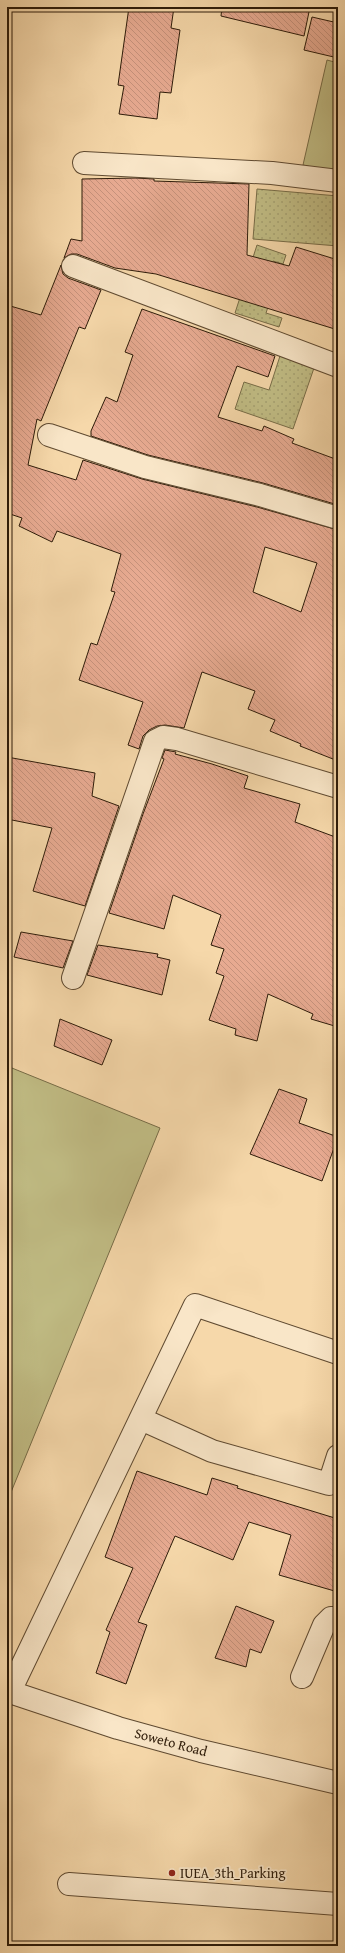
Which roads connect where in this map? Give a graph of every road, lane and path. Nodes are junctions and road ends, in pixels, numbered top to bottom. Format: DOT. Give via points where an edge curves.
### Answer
graph roads {
  1 [pos="84,163"];
  2 [pos="338,181"];
  3 [pos="72,266"];
  4 [pos="338,366"];
  5 [pos="48,435"];
  6 [pos="338,518"];
  7 [pos="338,787"];
  8 [pos="73,978"];
  9 [pos="338,1353"];
  10 [pos="141,1419"];
  11 [pos="338,1456"];
  12 [pos="338,1619"];
  13 [pos="302,1678"];
  14 [pos="8,1691"];
  15 [pos="338,1783"];
  16 [pos="69,1884"];
  17 [pos="338,1904"];
  1 -- 2 [label="street" via="272,173"];
  3 -- 4 [label="street"];
  5 -- 6 [label="street" via="145,467 260,495"];
  7 -- 8 [label="street" via="178,739 163,737 155,741"];
  9 -- 10 [label="street" via="195,1305"];
  10 -- 11 [label="street" via="212,1451 329,1484"];
  10 -- 14 [label="street"];
  12 -- 13 [label="street" via="331,1618 324,1625"];
  14 -- 15 [label="street, Soweto Road" via="118,1728 201,1751"];
  16 -- 17 [label="street"];
}
